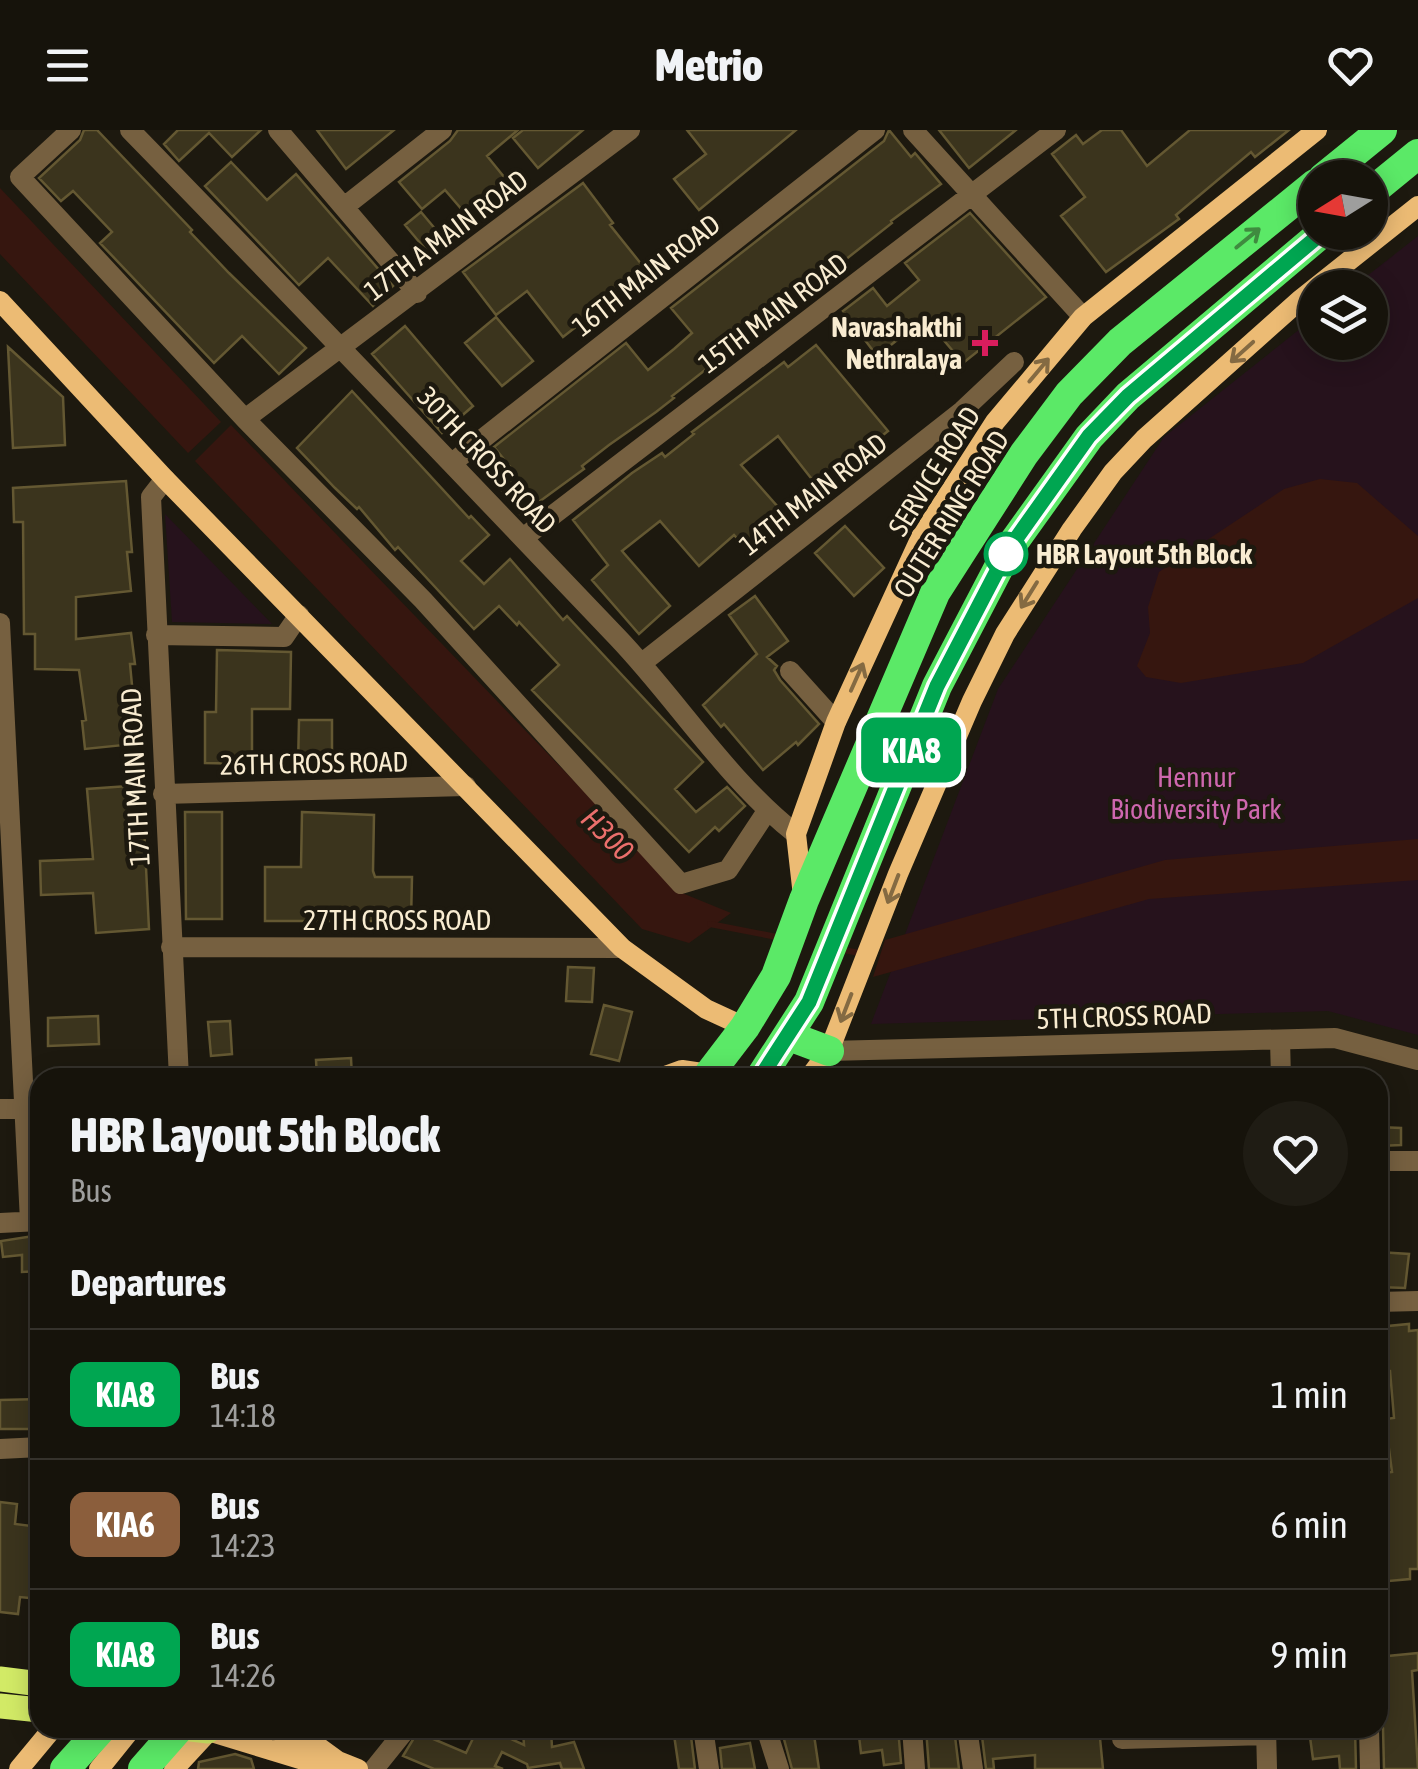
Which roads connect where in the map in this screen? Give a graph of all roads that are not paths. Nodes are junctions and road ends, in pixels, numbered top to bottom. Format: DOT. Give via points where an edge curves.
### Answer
graph roads {
  1 [pos="71,130"];
  2 [pos="130,130"];
  3 [pos="278,130"];
  4 [pos="442,130"];
  5 [pos="630,130"];
  6 [pos="875,130"];
  7 [pos="913,130"];
  8 [pos="1056,130"];
  9 [pos="1317,130"];
  10 [pos="1382,130"];
  11 [pos="1418,154"];
  12 [pos="1345,160"];
  13 [pos="1388,178"];
  14 [pos="973,196"];
  15 [pos="1298,198"];
  16 [pos="1418,206"];
  17 [pos="344,207"];
  18 [pos="1302,250"];
  19 [pos="417,293"];
  20 [pos="0,301"];
  21 [pos="1083,317"];
  22 [pos="342,347"];
  23 [pos="1014,362"];
  24 [pos="962,411"];
  25 [pos="244,420"];
  26 [pos="995,422"];
  27 [pos="452,463"];
  28 [pos="165,479"];
  29 [pos="523,538"];
  30 [pos="299,616"];
  31 [pos="0,622"];
  32 [pos="156,635"];
  33 [pos="642,663"];
  34 [pos="790,670"];
  35 [pos="836,722"];
  36 [pos="3,767"];
  37 [pos="466,786"];
  38 [pos="163,794"];
  39 [pos="767,811"];
  40 [pos="796,834"];
  41 [pos="6,887"];
  42 [pos="804,900"];
  43 [pos="171,946"];
  44 [pos="622,948"];
  45 [pos="9,998"];
  46 [pos="745,1027"];
  47 [pos="789,1036"];
  48 [pos="1280,1040"];
  49 [pos="829,1052"];
  50 [pos="1418,1060"];
  51 [pos="178,1068"];
  52 [pos="713,1068"];
  53 [pos="767,1068"];
  54 [pos="817,1068"];
  55 [pos="1281,1068"];
  56 [pos="24,1108"];
  57 [pos="0,1109"];
  58 [pos="1388,1161"];
  59 [pos="1418,1161"];
  60 [pos="30,1170"];
  61 [pos="30,1221"];
  62 [pos="0,1223"];
  63 [pos="1418,1301"];
  64 [pos="1388,1302"];
  65 [pos="30,1446"];
  66 [pos="0,1448"];
  67 [pos="0,1679"];
  68 [pos="30,1683"];
  69 [pos="0,1706"];
  70 [pos="30,1709"];
  71 [pos="45,1738"];
  72 [pos="93,1738"];
  73 [pos="124,1738"];
  74 [pos="182,1738"];
  75 [pos="190,1738"];
  76 [pos="220,1738"];
  77 [pos="297,1738"];
  78 [pos="399,1738"];
  79 [pos="705,1738"];
  80 [pos="769,1738"];
  81 [pos="913,1738"];
  82 [pos="969,1738"];
  83 [pos="1140,1738"];
  84 [pos="1266,1738"];
  85 [pos="1369,1738"];
  86 [pos="1122,1739"];
  87 [pos="272,1759"];
  88 [pos="308,1765"];
  89 [pos="349,1766"];
  90 [pos="19,1769"];
  91 [pos="65,1769"];
  92 [pos="99,1769"];
  93 [pos="143,1769"];
  94 [pos="174,1769"];
  95 [pos="374,1769"];
  96 [pos="710,1769"];
  97 [pos="779,1769"];
  98 [pos="915,1769"];
  99 [pos="973,1769"];
  100 [pos="1266,1769"];
  101 [pos="1370,1769"];
  1 -- 25 [label="street" via="20,176"];
  2 -- 22 [label="street, 30TH CROSS ROAD"];
  3 -- 17 [label="street"];
  4 -- 17 [label="street"];
  5 -- 19 [label="street, 17TH A MAIN ROAD"];
  6 -- 27 [label="street, 16TH MAIN ROAD"];
  7 -- 14 [label="street"];
  8 -- 14 [label="street, 15TH MAIN ROAD"];
  9 -- 21 [label="street, SERVICE ROAD"];
  10 -- 12 [label="highway"];
  11 -- 13 [label="highway"];
  14 -- 21 [label="street"];
  14 -- 29 [label="street, 15TH MAIN ROAD"];
  42 -- 15 [label="highway, OUTER RING ROAD, one-way" via="935,594 1024,454 1120,342"];
  16 -- 49 [label="street, one-way" via="1144,439 1046,567 972,701"];
  17 -- 19 [label="street"];
  18 -- 47 [label="highway" via="1128,396 1089,436 1008,550 944,672 809,1002"];
  19 -- 22 [label="street, 17TH A MAIN ROAD"];
  20 -- 28 [label="street"];
  26 -- 21 [label="street, SERVICE ROAD, one-way"];
  22 -- 25 [label="street, 17TH A MAIN ROAD"];
  22 -- 27 [label="street, 30TH CROSS ROAD"];
  23 -- 24 [label="street, 14TH MAIN ROAD"];
  24 -- 26 [label="street"];
  24 -- 33 [label="street, 14TH MAIN ROAD"];
  25 -- 39 [label="street" via="424,600 680,884 728,870"];
  35 -- 26 [label="street, SERVICE ROAD, one-way" via="920,536"];
  27 -- 29 [label="street, 30TH CROSS ROAD"];
  28 -- 30 [label="street"];
  28 -- 32 [label="street, 17TH MAIN ROAD" via="151,498"];
  29 -- 33 [label="street, 30TH CROSS ROAD"];
  30 -- 32 [label="street" via="284,637"];
  30 -- 37 [label="street"];
  31 -- 36 [label="street"];
  32 -- 38 [label="street, 17TH MAIN ROAD"];
  33 -- 39 [label="street, 30TH CROSS ROAD"];
  34 -- 35 [label="street"];
  35 -- 40 [label="street, SERVICE ROAD"];
  36 -- 41 [label="street"];
  37 -- 38 [label="street, 26TH CROSS ROAD"];
  37 -- 44 [label="street"];
  38 -- 43 [label="street, 17TH MAIN ROAD"];
  39 -- 40 [label="street, 30TH CROSS ROAD"];
  40 -- 42 [label="street, SERVICE ROAD"];
  41 -- 45 [label="street"];
  42 -- 46 [label="highway, OUTER RING ROAD" via="776,976"];
  43 -- 44 [label="street, 27TH CROSS ROAD"];
  43 -- 51 [label="street, 17TH MAIN ROAD"];
  44 -- 46 [label="street" via="706,1009"];
  45 -- 56 [label="street"];
  46 -- 52 [label="highway, OUTER RING ROAD"];
  47 -- 49 [label="highway"];
  47 -- 53 [label="highway"];
  48 -- 49 [label="street, 5TH CROSS ROAD"];
  48 -- 50 [label="street, 5TH CROSS ROAD" via="1335,1038"];
  48 -- 55 [label="street"];
  49 -- 54 [label="street"];
  56 -- 57 [label="street"];
  56 -- 60 [label="street"];
  58 -- 59 [label="street"];
  61 -- 62 [label="street"];
  63 -- 64 [label="street"];
  65 -- 66 [label="street"];
  67 -- 68 [label="main road"];
  69 -- 70 [label="main road"];
  71 -- 90 [label="street"];
  72 -- 91 [label="highway"];
  73 -- 92 [label="street"];
  74 -- 93 [label="highway"];
  75 -- 94 [label="street"];
  76 -- 87 [label="street"];
  77 -- 89 [label="street"];
  78 -- 95 [label="street"];
  79 -- 96 [label="street"];
  80 -- 97 [label="street"];
  81 -- 98 [label="street"];
  82 -- 99 [label="street"];
  83 -- 86 [label="street"];
  84 -- 100 [label="street"];
  85 -- 101 [label="street"];
  87 -- 88 [label="street"];
  88 -- 89 [label="street"];
}
